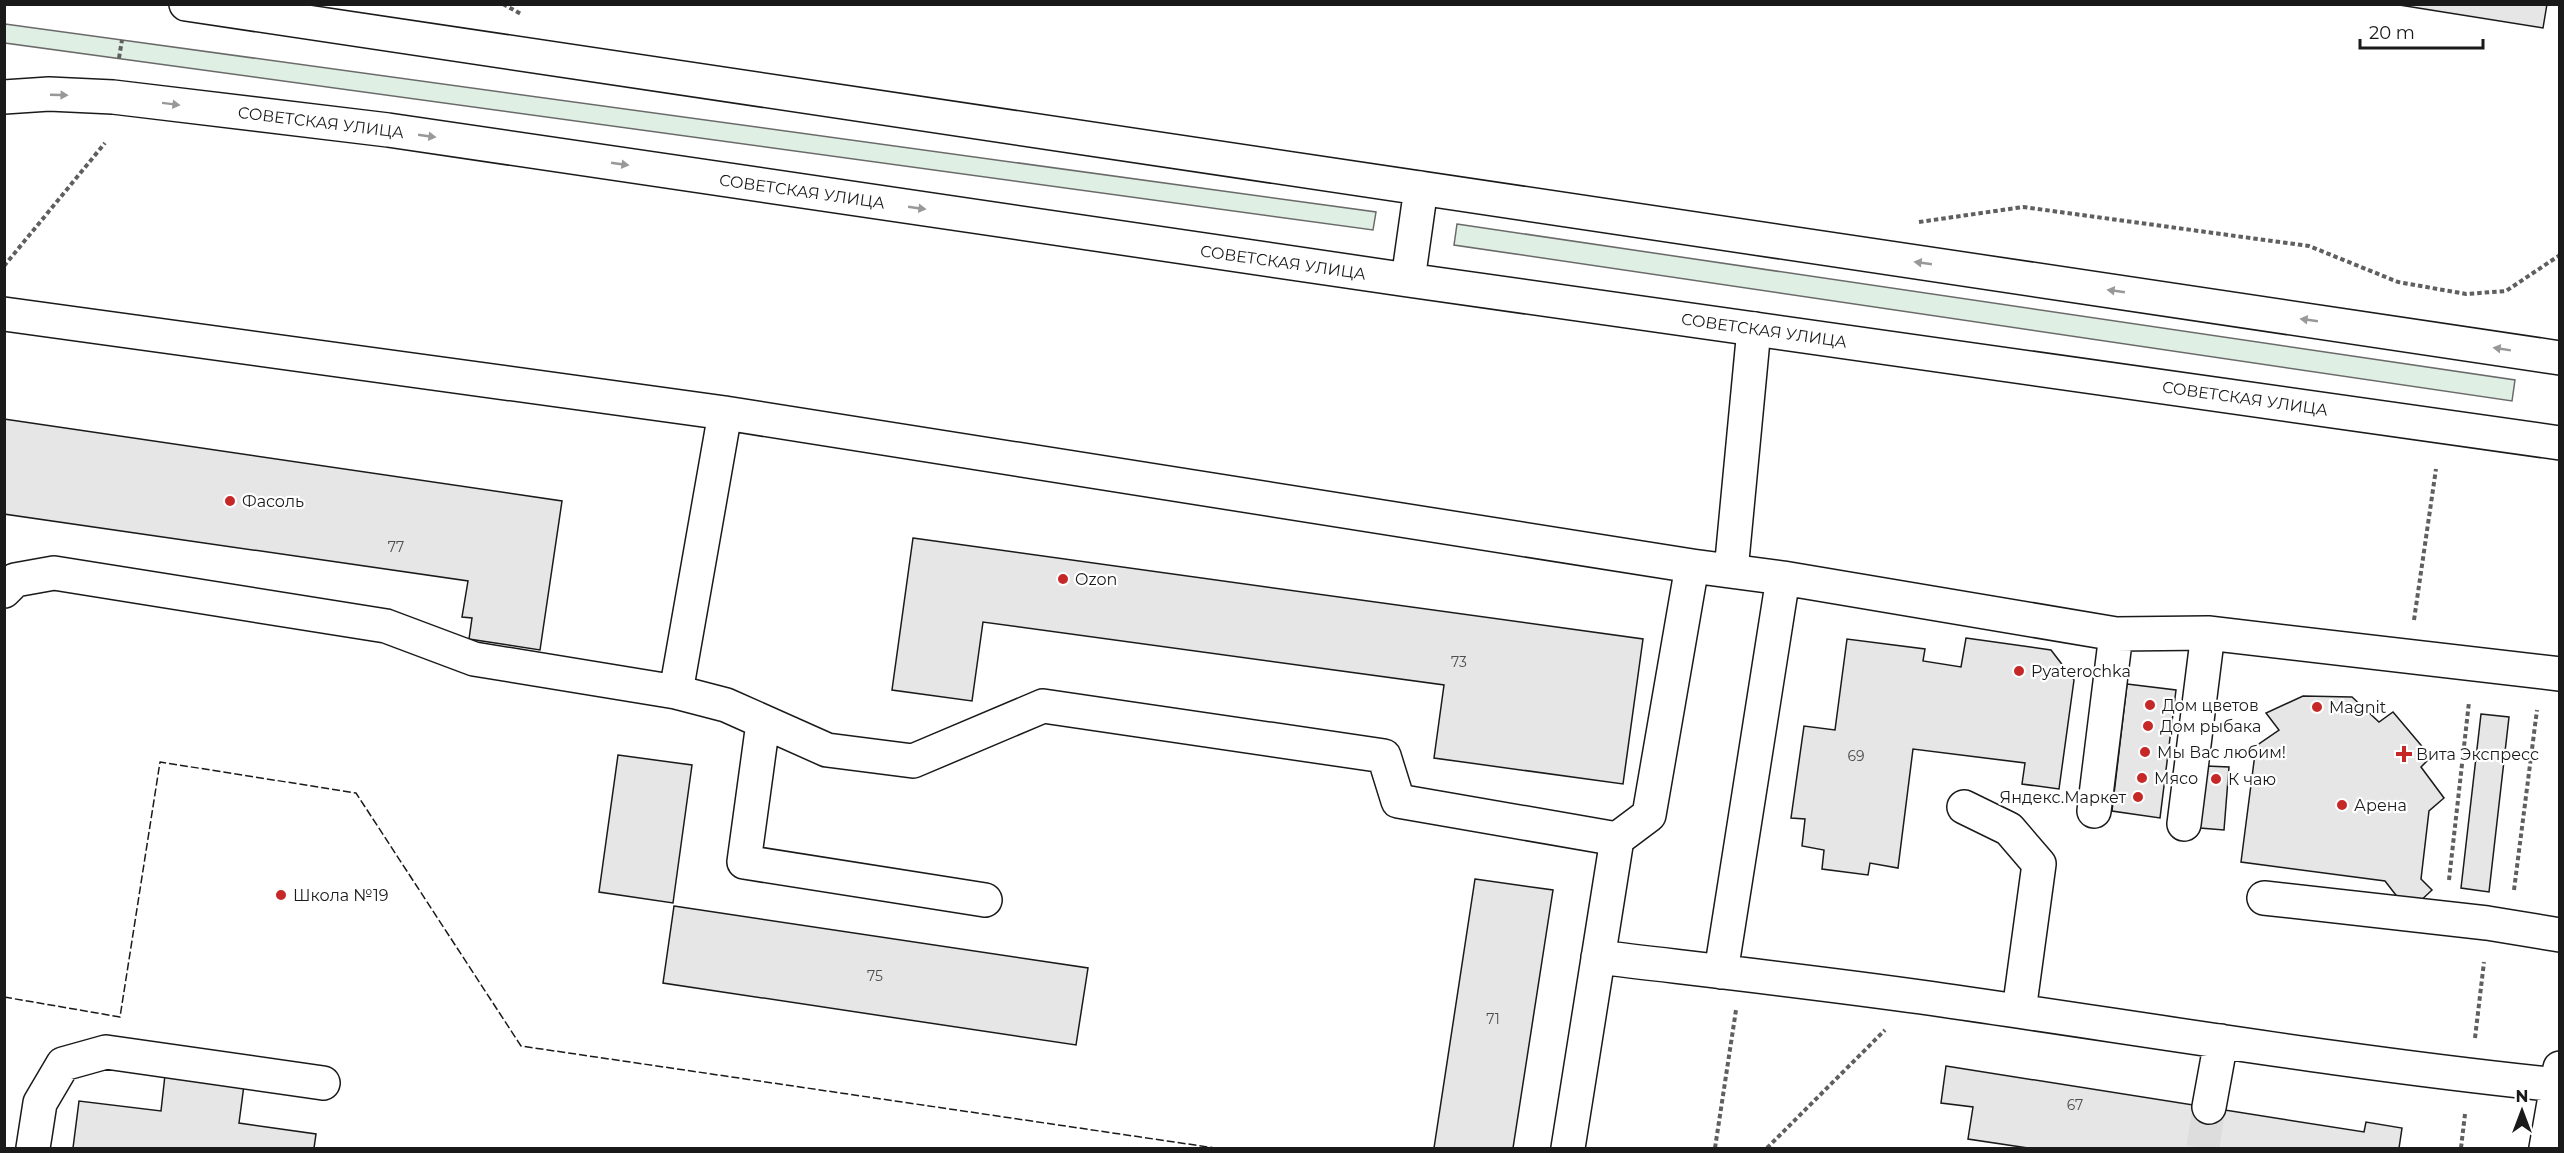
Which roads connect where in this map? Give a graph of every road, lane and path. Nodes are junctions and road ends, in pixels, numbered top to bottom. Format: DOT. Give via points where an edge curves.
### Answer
graph roads {
  1 [pos="186,4"];
  2 [pos="122,40"];
  3 [pos="119,58"];
  4 [pos="4,97"];
  5 [pos="105,143"];
  6 [pos="1421,188"];
  7 [pos="2023,207"];
  8 [pos="2559,255"];
  9 [pos="4,266"];
  10 [pos="1408,280"];
  11 [pos="4,315"];
  12 [pos="1754,329"];
  13 [pos="2559,358"];
  14 [pos="725,413"];
  15 [pos="2559,443"];
  16 [pos="2436,469"];
  17 [pos="1692,566"];
  18 [pos="1731,571"];
  19 [pos="1783,578"];
  20 [pos="4,591"];
  21 [pos="2208,633"];
  22 [pos="2116,634"];
  23 [pos="2409,655"];
  24 [pos="2473,663"];
  25 [pos="2559,674"];
  26 [pos="676,692"];
  27 [pos="2537,710"];
  28 [pos="763,723"];
  29 [pos="1965,807"];
  30 [pos="2094,811"];
  31 [pos="2184,824"];
  32 [pos="1617,839"];
  33 [pos="2513,897"];
  34 [pos="2264,898"];
  35 [pos="985,900"];
  36 [pos="2444,918"];
  37 [pos="2559,935"];
  38 [pos="1598,957"];
  39 [pos="1731,973"];
  40 [pos="1919,997"];
  41 [pos="2019,1011"];
  42 [pos="2221,1041"];
  43 [pos="2558,1077"];
  44 [pos="323,1083"];
  45 [pos="2210,1107"];
  46 [pos="33,1149"];
  47 [pos="1568,1149"];
  48 [pos="1715,1149"];
  49 [pos="1767,1149"];
  50 [pos="2546,1149"];
  1 -- 6 [label="main road"];
  2 -- 3 [label="path"];
  4 -- 10 [label="main road, СОВЕТСКАЯ УЛИЦА, one-way" via="113,97 388,130"];
  5 -- 9 [label="path"];
  6 -- 10 [label="main road"];
  13 -- 6 [label="main road, one-way"];
  7 -- 8 [label="path" via="2309,246 2398,282 2466,294 2506,291"];
  10 -- 12 [label="main road, СОВЕТСКАЯ УЛИЦА"];
  11 -- 14 [label="main road"];
  12 -- 15 [label="main road, СОВЕТСКАЯ УЛИЦА"];
  12 -- 18 [label="main road"];
  14 -- 17 [label="main road"];
  14 -- 26 [label="main road"];
  16 -- 23 [label="path"];
  17 -- 18 [label="main road"];
  17 -- 32 [label="main road" via="1649,815"];
  18 -- 19 [label="main road"];
  19 -- 22 [label="main road"];
  19 -- 39 [label="main road"];
  20 -- 26 [label="main road" via="15,580 54,573 386,626 474,659"];
  21 -- 22 [label="main road"];
  21 -- 23 [label="main road"];
  21 -- 31 [label="main road"];
  22 -- 30 [label="main road"];
  23 -- 24 [label="main road"];
  24 -- 25 [label="main road"];
  24 -- 36 [label="path"];
  26 -- 28 [label="main road" via="726,705"];
  27 -- 33 [label="path"];
  28 -- 32 [label="main road" via="827,750 913,761 1043,706 1384,756 1398,801"];
  28 -- 35 [label="main road" via="744,862"];
  29 -- 41 [label="main road" via="2009,829 2039,864"];
  32 -- 38 [label="main road"];
  34 -- 36 [label="main road"];
  36 -- 37 [label="main road"];
  38 -- 39 [label="main road"];
  38 -- 47 [label="main road"];
  39 -- 40 [label="main road"];
  39 -- 48 [label="path"];
  40 -- 41 [label="main road"];
  40 -- 49 [label="path"];
  41 -- 42 [label="main road"];
  42 -- 43 [label="main road" via="2470,1076"];
  42 -- 45 [label="main road"];
  43 -- 50 [label="main road"];
  44 -- 46 [label="main road" via="106,1053 63,1064 40,1103"];
}
